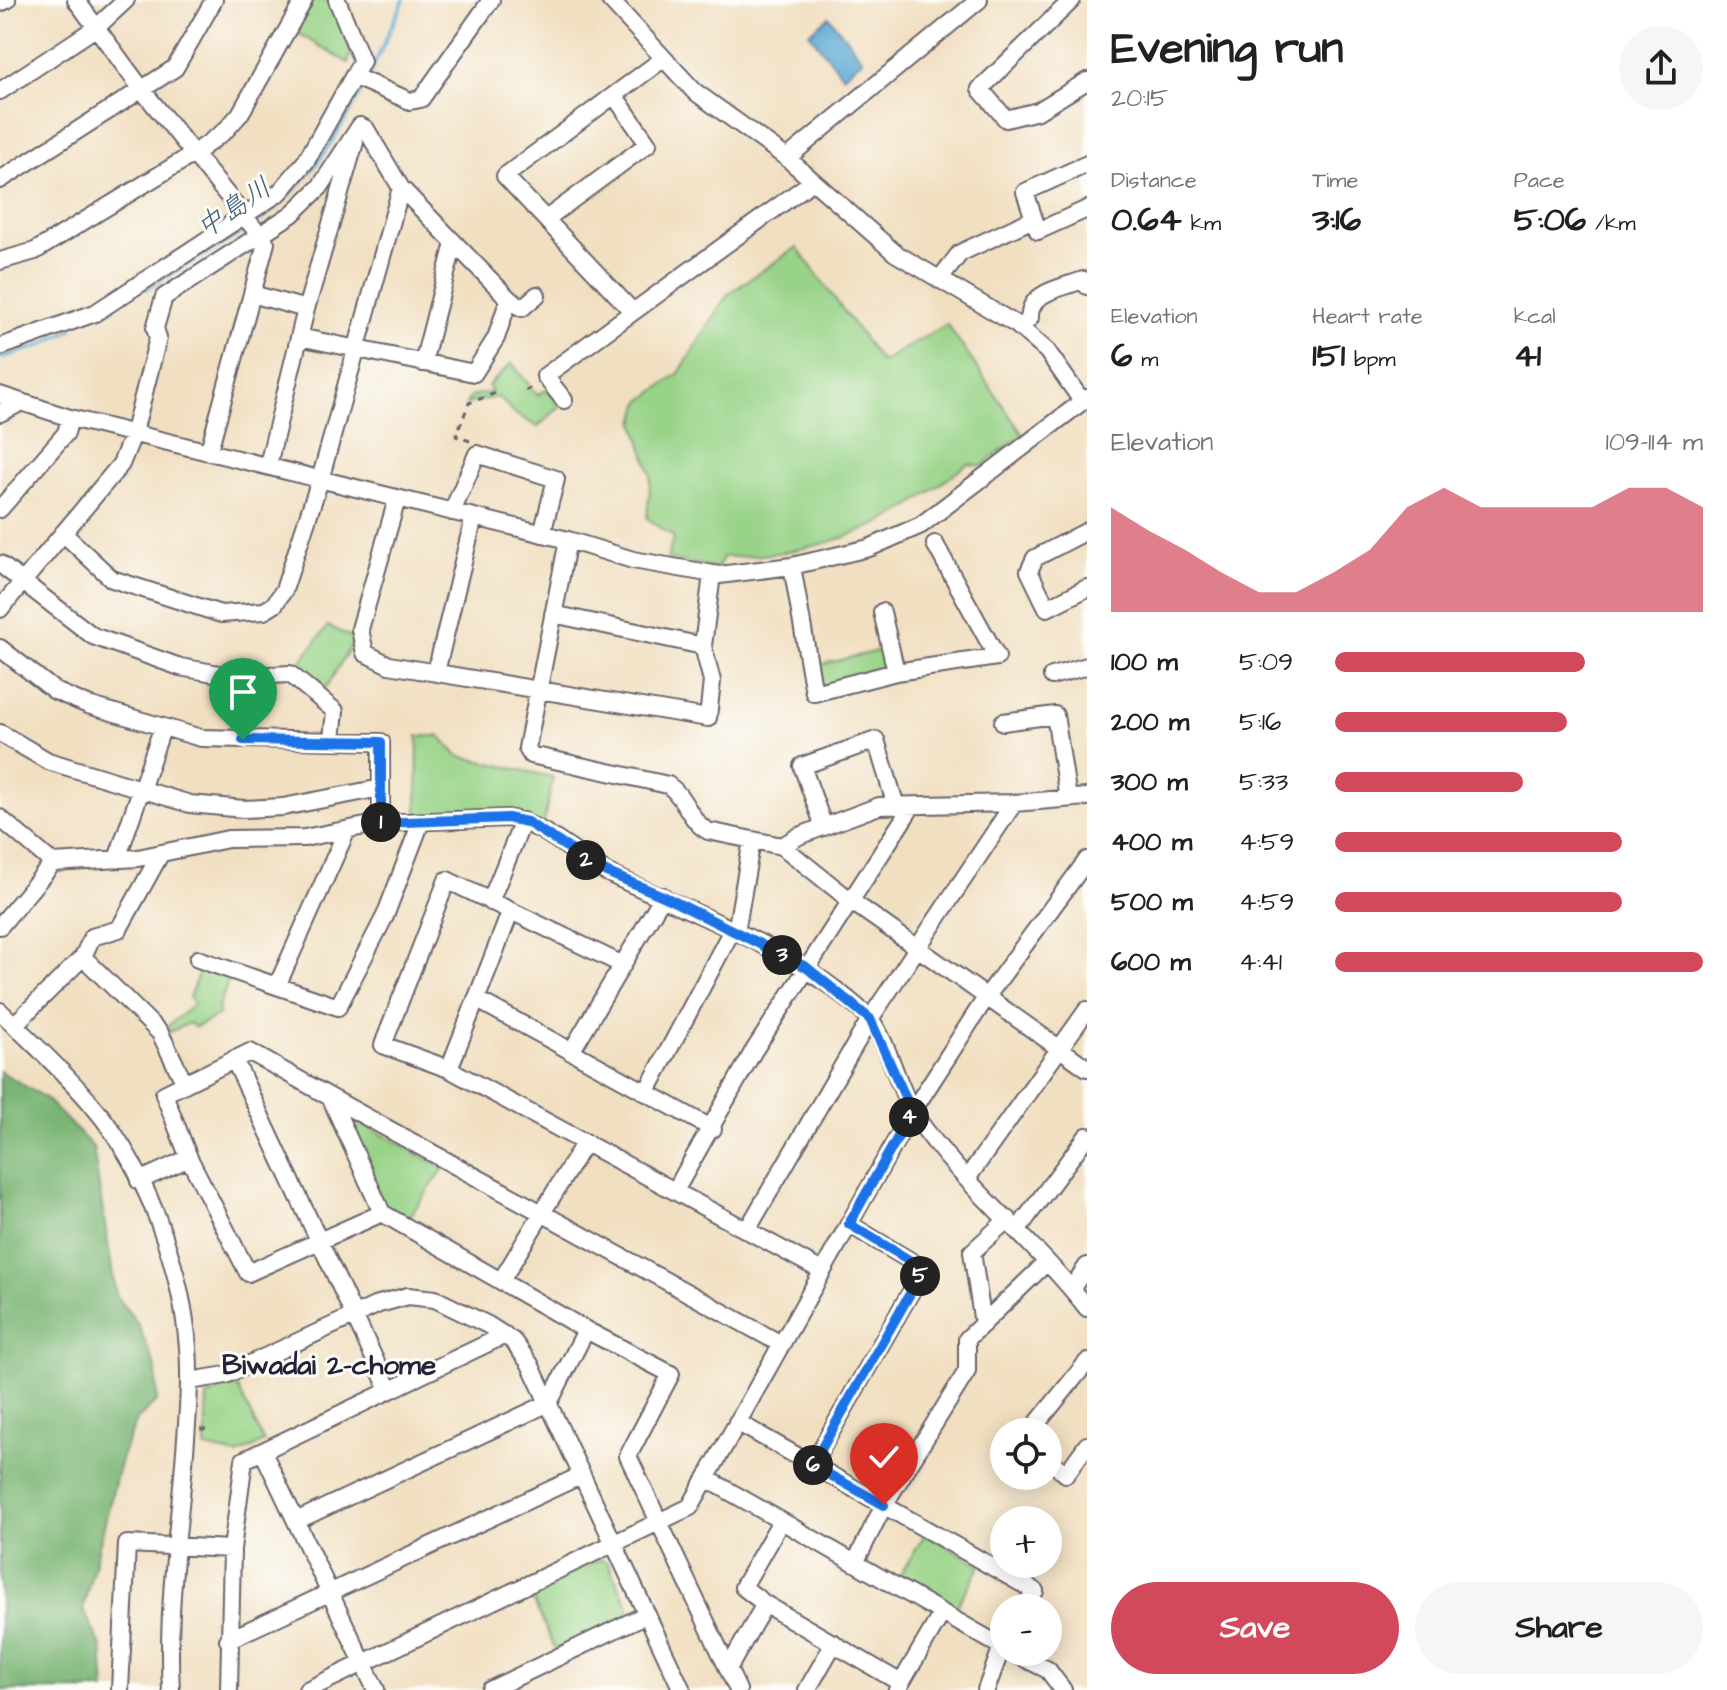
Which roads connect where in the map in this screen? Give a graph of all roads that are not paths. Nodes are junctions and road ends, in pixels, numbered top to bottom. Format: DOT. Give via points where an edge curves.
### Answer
graph roads {
  1 [pos="76,0"];
  2 [pos="126,0"];
  3 [pos="214,0"];
  4 [pos="304,0"];
  5 [pos="337,0"];
  6 [pos="491,0"];
  7 [pos="610,0"];
  8 [pos="1072,0"];
  9 [pos="1078,0"];
  10 [pos="969,3"];
  11 [pos="1087,4"];
  12 [pos="97,27"];
  13 [pos="663,59"];
  14 [pos="1087,81"];
  15 [pos="365,82"];
  16 [pos="0,91"];
  17 [pos="143,91"];
  18 [pos="614,95"];
  19 [pos="360,126"];
  20 [pos="195,153"];
  21 [pos="787,158"];
  22 [pos="1087,164"];
  23 [pos="0,180"];
  24 [pos="813,181"];
  25 [pos="401,188"];
  26 [pos="1087,209"];
  27 [pos="546,219"];
  28 [pos="1031,220"];
  29 [pos="253,226"];
  30 [pos="454,243"];
  31 [pos="0,261"];
  32 [pos="939,280"];
  33 [pos="1087,286"];
  34 [pos="252,294"];
  35 [pos="537,295"];
  36 [pos="509,299"];
  37 [pos="306,309"];
  38 [pos="633,312"];
  39 [pos="1020,328"];
  40 [pos="299,337"];
  41 [pos="0,347"];
  42 [pos="354,349"];
  43 [pos="423,363"];
  44 [pos="0,395"];
  45 [pos="564,400"];
  46 [pos="1085,400"];
  47 [pos="22,402"];
  48 [pos="0,413"];
  49 [pos="70,418"];
  50 [pos="134,432"];
  51 [pos="209,450"];
  52 [pos="268,465"];
  53 [pos="320,480"];
  54 [pos="397,499"];
  55 [pos="0,509"];
  56 [pos="452,512"];
  57 [pos="474,517"];
  58 [pos="1087,531"];
  59 [pos="63,533"];
  60 [pos="542,534"];
  61 [pos="568,540"];
  62 [pos="935,544"];
  63 [pos="0,564"];
  64 [pos="792,566"];
  65 [pos="712,574"];
  66 [pos="23,582"];
  67 [pos="1087,588"];
  68 [pos="0,609"];
  69 [pos="882,612"];
  70 [pos="553,614"];
  71 [pos="703,646"];
  72 [pos="0,648"];
  73 [pos="1087,666"];
  74 [pos="436,672"];
  75 [pos="896,672"];
  76 [pos="1052,676"];
  77 [pos="539,688"];
  78 [pos="1003,722"];
  79 [pos="162,729"];
  80 [pos="0,733"];
  81 [pos="332,739"];
  82 [pos="381,788"];
  83 [pos="140,790"];
  84 [pos="1087,797"];
  85 [pos="1068,798"];
  86 [pos="1014,803"];
  87 [pos="904,806"];
  88 [pos="0,818"];
  89 [pos="523,821"];
  90 [pos="421,822"];
  91 [pos="381,823"];
  92 [pos="824,827"];
  93 [pos="347,830"];
  94 [pos="752,840"];
  95 [pos="782,846"];
  96 [pos="161,853"];
  97 [pos="117,859"];
  98 [pos="1087,860"];
  99 [pos="53,863"];
  100 [pos="663,896"];
  101 [pos="851,901"];
  102 [pos="490,902"];
  103 [pos="510,913"];
  104 [pos="0,926"];
  105 [pos="734,931"];
  106 [pos="919,947"];
  107 [pos="83,957"];
  108 [pos="198,959"];
  109 [pos="623,965"];
  110 [pos="806,967"];
  111 [pos="277,986"];
  112 [pos="987,996"];
  113 [pos="476,999"];
  114 [pos="1087,1010"];
  115 [pos="0,1011"];
  116 [pos="870,1019"];
  117 [pos="14,1025"];
  118 [pos="1059,1048"];
  119 [pos="571,1052"];
  120 [pos="234,1059"];
  121 [pos="1087,1068"];
  122 [pos="449,1069"];
  123 [pos="185,1084"];
  124 [pos="646,1093"];
  125 [pos="330,1097"];
  126 [pos="912,1112"];
  127 [pos="713,1129"];
  128 [pos="1087,1136"];
  129 [pos="585,1142"];
  130 [pos="189,1158"];
  131 [pos="968,1177"];
  132 [pos="139,1181"];
  133 [pos="675,1191"];
  134 [pos="541,1212"];
  135 [pos="382,1213"];
  136 [pos="849,1224"];
  137 [pos="1013,1224"];
  138 [pos="747,1230"];
  139 [pos="319,1244"];
  140 [pos="1047,1262"];
  141 [pos="1087,1266"];
  142 [pos="822,1271"];
  143 [pos="501,1281"];
  144 [pos="1072,1288"];
  145 [pos="1087,1308"];
  146 [pos="354,1316"];
  147 [pos="983,1324"];
  148 [pos="586,1330"];
  149 [pos="505,1335"];
  150 [pos="781,1344"];
  151 [pos="1087,1362"];
  152 [pos="190,1381"];
  153 [pos="389,1390"];
  154 [pos="549,1403"];
  155 [pos="1041,1418"];
  156 [pos="737,1422"];
  157 [pos="1087,1445"];
  158 [pos="263,1452"];
  159 [pos="812,1465"];
  160 [pos="1062,1471"];
  161 [pos="582,1475"];
  162 [pos="706,1478"];
  163 [pos="884,1505"];
  164 [pos="296,1521"];
  165 [pos="659,1521"];
  166 [pos="781,1521"];
  167 [pos="613,1544"];
  168 [pos="176,1545"];
  169 [pos="232,1549"];
  170 [pos="855,1563"];
  171 [pos="330,1592"];
  172 [pos="1033,1594"];
  173 [pos="765,1604"];
  174 [pos="942,1613"];
  175 [pos="647,1614"];
  176 [pos="990,1639"];
  177 [pos="228,1640"];
  178 [pos="834,1643"];
  179 [pos="364,1663"];
  180 [pos="997,1666"];
  181 [pos="1041,1666"];
  182 [pos="728,1669"];
  183 [pos="899,1687"];
  184 [pos="679,1689"];
  185 [pos="120,1690"];
  186 [pos="171,1690"];
  187 [pos="229,1690"];
  188 [pos="307,1690"];
  189 [pos="376,1690"];
  190 [pos="490,1690"];
  191 [pos="738,1690"];
  192 [pos="807,1690"];
  193 [pos="986,1690"];
  194 [pos="1063,1690"];
  1 -- 12 [label="street"];
  2 -- 12 [label="street"];
  3 -- 17 [label="street" via="175,68"];
  4 -- 20 [label="street" via="240,114"];
  5 -- 15 [label="street"];
  6 -- 15 [label="street" via="421,99 410,101"];
  7 -- 13 [label="street"];
  8 -- 14 [label="street" via="980,89 1006,119 1038,111"];
  9 -- 11 [label="street"];
  10 -- 21 [label="street"];
  12 -- 16 [label="street"];
  12 -- 17 [label="street"];
  13 -- 18 [label="street"];
  13 -- 21 [label="street" via="694,91"];
  15 -- 29 [label="street"];
  17 -- 20 [label="street"];
  17 -- 23 [label="street"];
  18 -- 27 [label="street" via="648,144"];
  18 -- 27 [label="street" via="505,176"];
  19 -- 25 [label="street"];
  19 -- 29 [label="street" via="320,187 292,214"];
  19 -- 37 [label="street"];
  20 -- 29 [label="street"];
  20 -- 31 [label="street" via="35,251"];
  21 -- 24 [label="street"];
  22 -- 28 [label="street" via="1025,192"];
  24 -- 32 [label="street" via="895,253"];
  24 -- 38 [label="street"];
  25 -- 30 [label="street"];
  25 -- 42 [label="street"];
  26 -- 28 [label="street" via="1038,231"];
  27 -- 38 [label="street"];
  28 -- 32 [label="street" via="960,253"];
  29 -- 34 [label="street" via="266,243"];
  29 -- 41 [label="street" via="95,313"];
  29 -- 50 [label="street" via="164,297"];
  30 -- 36 [label="street"];
  30 -- 43 [label="street"];
  32 -- 39 [label="street"];
  33 -- 39 [label="street" via="1083,280 1035,298 1030,318"];
  34 -- 37 [label="street"];
  34 -- 51 [label="street"];
  35 -- 36 [label="street" via="522,308"];
  36 -- 43 [label="street" via="496,338 474,373"];
  37 -- 40 [label="street"];
  38 -- 45 [label="street" via="545,376"];
  39 -- 46 [label="street" via="1047,351"];
  40 -- 42 [label="street"];
  40 -- 52 [label="street"];
  42 -- 43 [label="street"];
  42 -- 53 [label="street"];
  44 -- 47 [label="street"];
  46 -- 64 [label="street" via="921,525 869,548"];
  47 -- 48 [label="street"];
  47 -- 49 [label="street"];
  49 -- 50 [label="street"];
  49 -- 55 [label="street" via="66,433"];
  50 -- 51 [label="street"];
  50 -- 59 [label="street" via="121,464"];
  51 -- 52 [label="street"];
  52 -- 53 [label="street"];
  53 -- 54 [label="street"];
  53 -- 59 [label="street" via="284,590 264,611 221,614 112,579"];
  54 -- 56 [label="street"];
  54 -- 74 [label="street" via="360,629 365,653 389,665"];
  56 -- 57 [label="street"];
  56 -- 60 [label="street" via="477,454 556,479"];
  57 -- 60 [label="street"];
  57 -- 74 [label="street"];
  58 -- 67 [label="street" via="1035,558 1029,571 1047,608"];
  59 -- 66 [label="street"];
  60 -- 61 [label="street"];
  61 -- 65 [label="street" via="633,560"];
  61 -- 70 [label="street"];
  62 -- 75 [label="street" via="997,657"];
  63 -- 66 [label="street"];
  64 -- 65 [label="street"];
  64 -- 75 [label="street" via="814,693"];
  65 -- 71 [label="street"];
  66 -- 68 [label="street"];
  66 -- 81 [label="street" via="93,636 180,667 236,677 290,674 335,711"];
  69 -- 75 [label="street"];
  70 -- 71 [label="street"];
  70 -- 77 [label="street"];
  71 -- 77 [label="street" via="712,681 708,718"];
  72 -- 79 [label="street" via="55,691"];
  73 -- 76 [label="street"];
  74 -- 77 [label="street"];
  77 -- 94 [label="street" via="527,748 531,755 668,785 679,792 699,826"];
  78 -- 85 [label="street" via="1055,715"];
  79 -- 81 [label="street" via="201,738"];
  79 -- 83 [label="street"];
  80 -- 83 [label="street" via="48,761"];
  81 -- 82 [label="street" via="381,742"];
  82 -- 83 [label="street" via="244,809 190,804"];
  82 -- 91 [label="street"];
  83 -- 97 [label="street"];
  84 -- 85 [label="street"];
  85 -- 86 [label="street"];
  86 -- 87 [label="street"];
  86 -- 106 [label="street"];
  87 -- 92 [label="street" via="879,806"];
  87 -- 92 [label="street" via="876,740 802,766"];
  87 -- 101 [label="street"];
  88 -- 99 [label="street"];
  89 -- 90 [label="street"];
  89 -- 100 [label="street" via="606,872"];
  89 -- 102 [label="street"];
  90 -- 91 [label="street"];
  90 -- 111 [label="street" via="385,916 338,1007"];
  91 -- 93 [label="street"];
  92 -- 95 [label="street"];
  93 -- 96 [label="street" via="304,838 228,839"];
  93 -- 111 [label="street"];
  94 -- 95 [label="street"];
  94 -- 105 [label="street"];
  95 -- 101 [label="street"];
  96 -- 97 [label="street"];
  96 -- 107 [label="street" via="119,929 92,937"];
  97 -- 99 [label="street"];
  98 -- 112 [label="street"];
  99 -- 104 [label="street"];
  100 -- 105 [label="street"];
  100 -- 109 [label="street"];
  101 -- 106 [label="street"];
  101 -- 110 [label="street"];
  102 -- 103 [label="street"];
  102 -- 122 [label="street" via="447,880 383,1045"];
  103 -- 109 [label="street"];
  103 -- 113 [label="street"];
  105 -- 110 [label="street"];
  105 -- 124 [label="street"];
  106 -- 112 [label="street"];
  106 -- 116 [label="street"];
  107 -- 117 [label="street"];
  107 -- 123 [label="street" via="160,1033"];
  108 -- 111 [label="street"];
  109 -- 119 [label="street"];
  110 -- 116 [label="street"];
  110 -- 127 [label="street"];
  112 -- 118 [label="street"];
  112 -- 126 [label="street"];
  113 -- 119 [label="street"];
  113 -- 122 [label="street"];
  114 -- 118 [label="street"];
  115 -- 117 [label="street"];
  116 -- 126 [label="street"];
  116 -- 138 [label="street"];
  117 -- 132 [label="street" via="93,1106"];
  118 -- 121 [label="street"];
  118 -- 131 [label="street"];
  119 -- 124 [label="street"];
  120 -- 123 [label="street"];
  120 -- 125 [label="street" via="250,1052"];
  120 -- 139 [label="street"];
  122 -- 129 [label="street"];
  123 -- 130 [label="street" via="164,1094"];
  124 -- 127 [label="street"];
  125 -- 134 [label="street"];
  125 -- 135 [label="street"];
  126 -- 131 [label="street"];
  126 -- 136 [label="street"];
  127 -- 133 [label="street"];
  128 -- 137 [label="street"];
  129 -- 133 [label="street"];
  129 -- 134 [label="street"];
  130 -- 132 [label="street"];
  130 -- 139 [label="street" via="248,1273"];
  131 -- 137 [label="street"];
  132 -- 152 [label="street" via="163,1234 183,1306"];
  133 -- 138 [label="street"];
  134 -- 143 [label="street"];
  134 -- 150 [label="street"];
  135 -- 139 [label="street"];
  135 -- 143 [label="street"];
  136 -- 142 [label="street"];
  136 -- 159 [label="street" via="924,1269"];
  137 -- 140 [label="street"];
  137 -- 147 [label="street" via="972,1252"];
  138 -- 142 [label="street"];
  139 -- 146 [label="street"];
  140 -- 144 [label="street"];
  140 -- 147 [label="street"];
  141 -- 144 [label="street"];
  142 -- 150 [label="street"];
  143 -- 148 [label="street"];
  144 -- 145 [label="street"];
  146 -- 149 [label="street" via="398,1297 426,1297"];
  146 -- 152 [label="street" via="226,1375"];
  146 -- 153 [label="street"];
  147 -- 163 [label="street" via="967,1339 967,1371"];
  148 -- 154 [label="street"];
  148 -- 165 [label="street" via="671,1374 628,1456"];
  149 -- 153 [label="street"];
  149 -- 154 [label="street" via="523,1353"];
  150 -- 156 [label="street"];
  151 -- 155 [label="street"];
  152 -- 168 [label="street"];
  153 -- 158 [label="street"];
  154 -- 161 [label="street"];
  154 -- 164 [label="street"];
  156 -- 159 [label="street"];
  156 -- 162 [label="street"];
  157 -- 160 [label="street" via="1066,1474"];
  158 -- 164 [label="street"];
  158 -- 169 [label="street" via="244,1460"];
  159 -- 163 [label="street"];
  161 -- 167 [label="street"];
  161 -- 171 [label="street"];
  162 -- 165 [label="street" via="690,1507"];
  162 -- 166 [label="street"];
  163 -- 170 [label="street"];
  163 -- 172 [label="street"];
  164 -- 171 [label="street"];
  165 -- 167 [label="street"];
  165 -- 182 [label="street"];
  166 -- 170 [label="street"];
  166 -- 173 [label="street" via="743,1587"];
  167 -- 175 [label="street"];
  167 -- 179 [label="street"];
  168 -- 169 [label="street"];
  168 -- 185 [label="street" via="127,1544"];
  168 -- 186 [label="street"];
  169 -- 177 [label="street"];
  170 -- 174 [label="street"];
  171 -- 177 [label="street"];
  171 -- 179 [label="street"];
  173 -- 178 [label="street"];
  173 -- 182 [label="street"];
  174 -- 176 [label="street"];
  174 -- 183 [label="street"];
  175 -- 184 [label="street"];
  175 -- 190 [label="street"];
  177 -- 187 [label="street"];
  178 -- 183 [label="street"];
  178 -- 192 [label="street"];
  179 -- 188 [label="street"];
  179 -- 189 [label="street"];
  180 -- 193 [label="street"];
  181 -- 194 [label="street"];
  182 -- 191 [label="street"];
}
